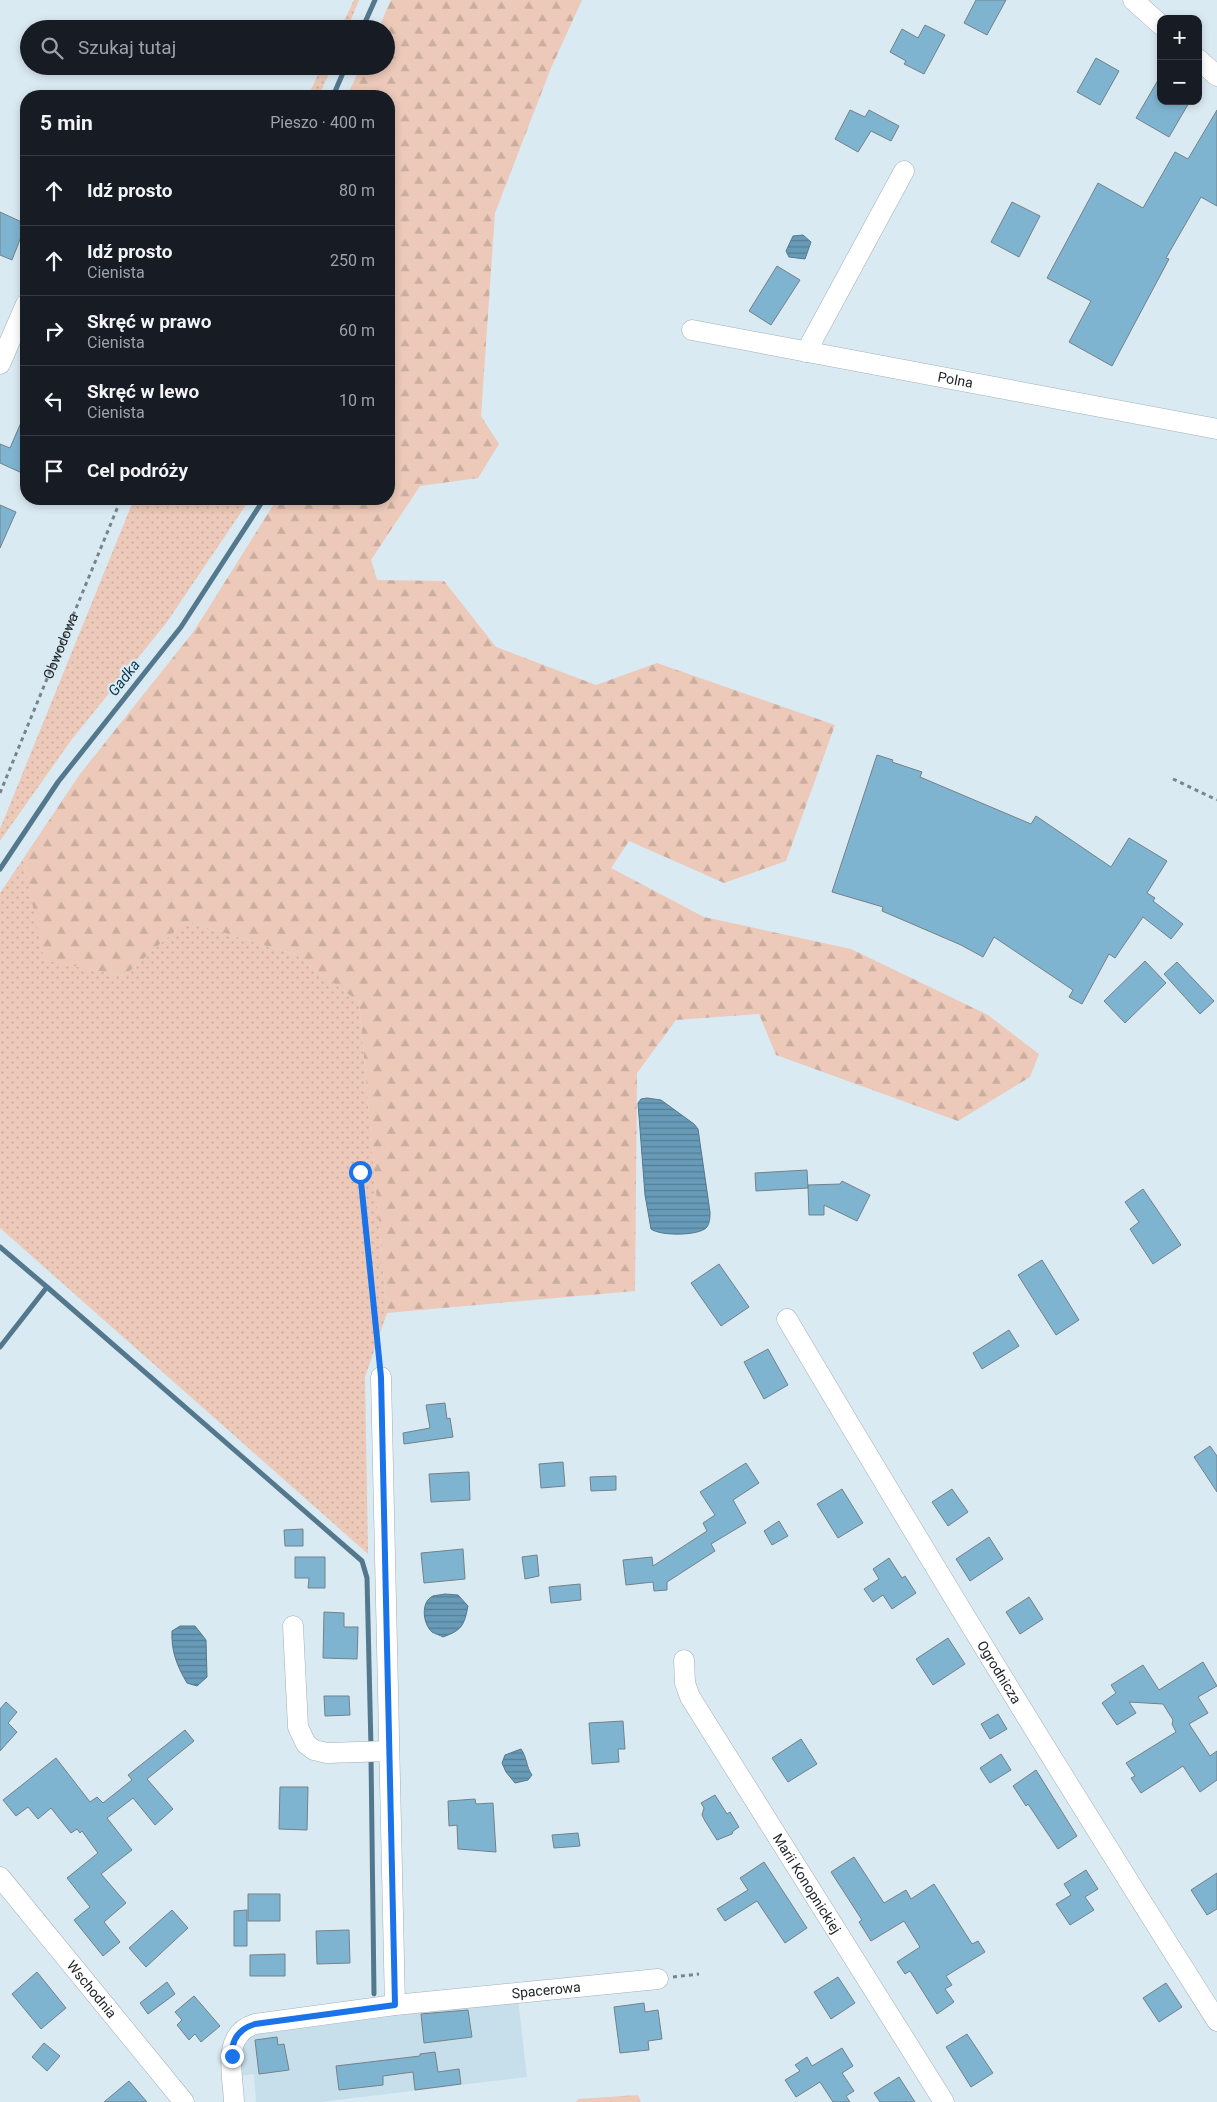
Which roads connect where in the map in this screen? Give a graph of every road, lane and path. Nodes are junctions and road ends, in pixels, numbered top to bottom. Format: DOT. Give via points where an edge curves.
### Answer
graph roads {
  1 [pos="1133,0"];
  2 [pos="1157,21"];
  3 [pos="1199,60"];
  4 [pos="1217,76"];
  5 [pos="904,171"];
  6 [pos="20,318"];
  7 [pos="692,330"];
  8 [pos="806,352"];
  9 [pos="0,364"];
  10 [pos="1217,429"];
  11 [pos="120,505"];
  12 [pos="1173,779"];
  13 [pos="0,793"];
  14 [pos="1217,800"];
  15 [pos="360,1172"];
  16 [pos="787,1319"];
  17 [pos="381,1377"];
  18 [pos="293,1626"];
  19 [pos="684,1660"];
  20 [pos="389,1751"];
  21 [pos="0,1877"];
  22 [pos="699,1974"];
  23 [pos="658,1979"];
  24 [pos="395,2005"];
  25 [pos="1217,2022"];
  26 [pos="184,2102"];
  27 [pos="234,2102"];
  28 [pos="944,2102"];
  1 -- 2 [label="street"];
  3 -- 4 [label="street"];
  5 -- 8 [label="street"];
  6 -- 9 [label="street"];
  7 -- 8 [label="street, Polna"];
  8 -- 10 [label="street, Polna"];
  11 -- 13 [label="path, Obwodowa"];
  12 -- 14 [label="path"];
  15 -- 17 [label="path"];
  16 -- 25 [label="street, Ogrodnicza" via="1112,1856"];
  17 -- 20 [label="street"];
  18 -- 20 [label="street" via="298,1727 306,1744 327,1753"];
  19 -- 28 [label="street, Marii Konopnickiej" via="685,1683 690,1697"];
  20 -- 24 [label="street"];
  21 -- 26 [label="street, Wschodnia"];
  22 -- 23 [label="path"];
  23 -- 24 [label="street, Spacerowa"];
  24 -- 27 [label="street, Spacerowa" via="246,2027 234,2039 232,2048"];
}
